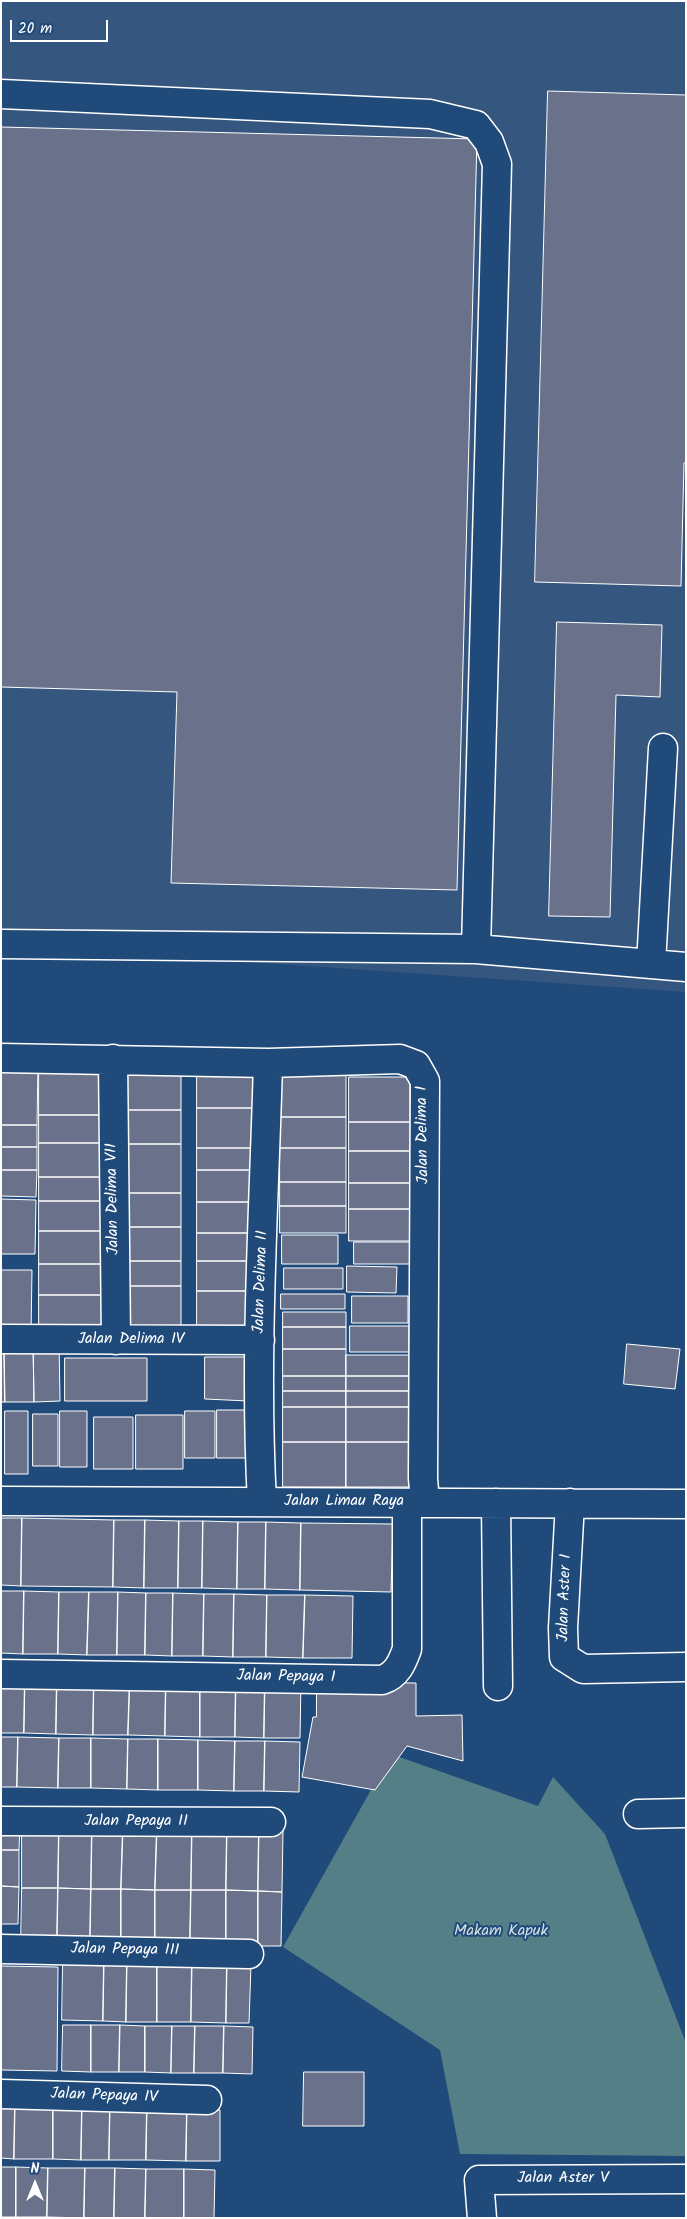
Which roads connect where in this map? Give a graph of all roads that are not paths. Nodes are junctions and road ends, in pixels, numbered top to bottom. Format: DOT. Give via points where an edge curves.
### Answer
graph roads {
  1 [pos="1,94"];
  2 [pos="663,748"];
  3 [pos="1,944"];
  4 [pos="476,949"];
  5 [pos="651,964"];
  6 [pos="686,967"];
  7 [pos="1,1058"];
  8 [pos="113,1059"];
  9 [pos="268,1063"];
  10 [pos="1,1339"];
  11 [pos="116,1340"];
  12 [pos="260,1340"];
  13 [pos="1,1501"];
  14 [pos="262,1502"];
  15 [pos="416,1502"];
  16 [pos="496,1502"];
  17 [pos="570,1503"];
  18 [pos="686,1504"];
  19 [pos="686,1667"];
  20 [pos="1,1674"];
  21 [pos="498,1686"];
  22 [pos="686,1813"];
  23 [pos="638,1814"];
  24 [pos="1,1821"];
  25 [pos="271,1822"];
  26 [pos="1,1949"];
  27 [pos="249,1954"];
  28 [pos="1,2094"];
  29 [pos="207,2100"];
  30 [pos="686,2179"];
  31 [pos="482,2218"];
  1 -- 4 [label="street" via="430,114 476,124 489,142 497,164"];
  2 -- 5 [label="street"];
  3 -- 4 [label="street"];
  4 -- 5 [label="street"];
  5 -- 6 [label="street"];
  7 -- 8 [label="street, Jalan Delima I"];
  8 -- 9 [label="street, Jalan Delima I"];
  8 -- 11 [label="street, Jalan Delima VII"];
  9 -- 12 [label="street, Jalan Delima II"];
  9 -- 15 [label="street, Jalan Delima I" via="400,1059 416,1066 425,1081 423,1478"];
  10 -- 11 [label="street, Jalan Delima IV"];
  11 -- 12 [label="street, Jalan Delima IV"];
  12 -- 14 [label="street, Jalan Delima II"];
  13 -- 14 [label="street, Jalan Limau Raya"];
  14 -- 15 [label="street, Jalan Limau Raya"];
  15 -- 16 [label="street, Jalan Limau Raya"];
  15 -- 20 [label="street, Jalan Pepaya I" via="407,1649 401,1666 390,1677 382,1680"];
  16 -- 17 [label="street, Jalan Limau Raya"];
  16 -- 21 [label="street"];
  17 -- 18 [label="street, Jalan Limau Raya"];
  17 -- 19 [label="street, Jalan Aster I" via="564,1657 583,1669"];
  22 -- 23 [label="street"];
  24 -- 25 [label="street, Jalan Pepaya II"];
  26 -- 27 [label="street, Jalan Pepaya III"];
  28 -- 29 [label="street, Jalan Pepaya IV"];
  30 -- 31 [label="street, Jalan Aster V" via="479,2180"];
}
